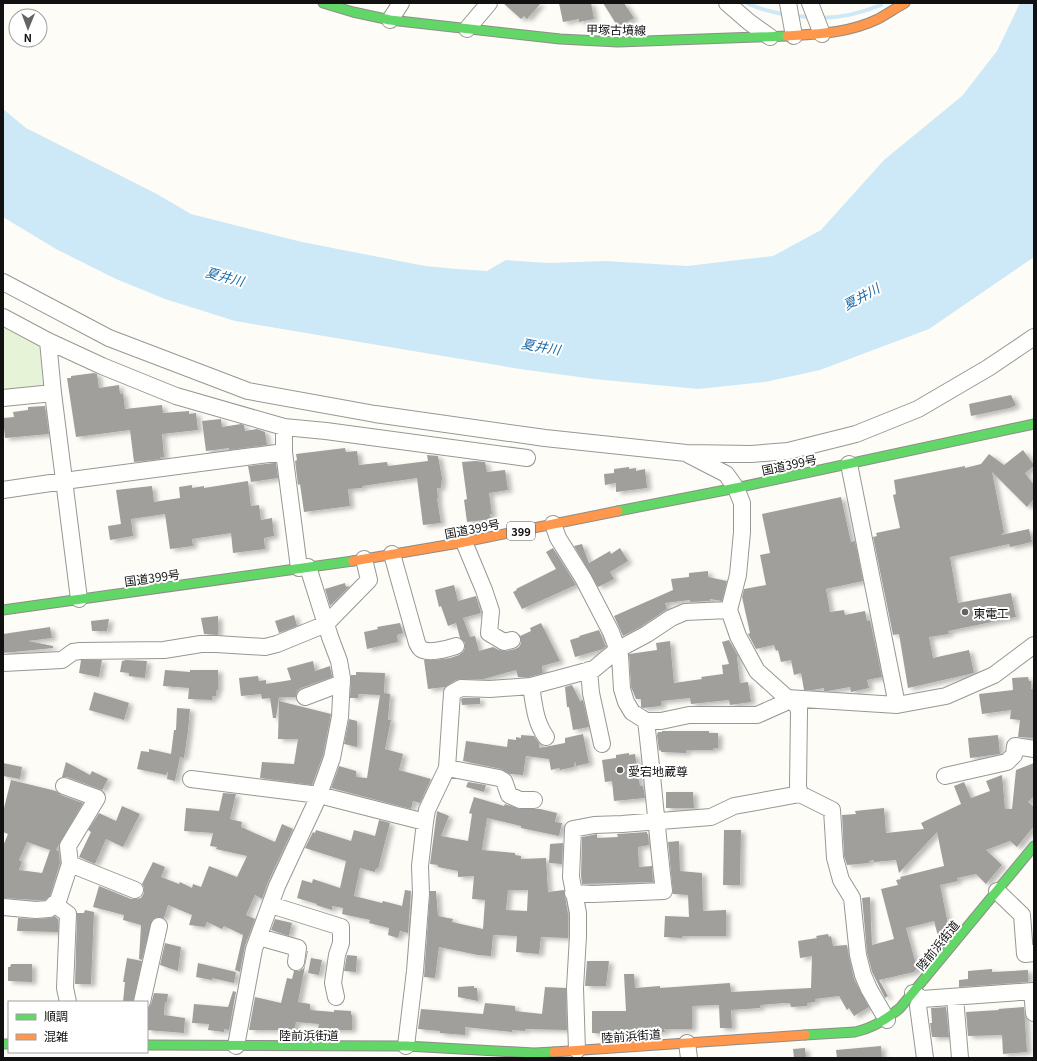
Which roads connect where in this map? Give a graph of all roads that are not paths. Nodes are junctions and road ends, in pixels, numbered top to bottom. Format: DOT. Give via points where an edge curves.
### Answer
graph roads {
  1 [pos="323,3"];
  2 [pos="401,3"];
  3 [pos="489,3"];
  4 [pos="727,3"];
  5 [pos="788,3"];
  6 [pos="810,3"];
  7 [pos="905,3"];
  8 [pos="390,20"];
  9 [pos="820,28"];
  10 [pos="467,29"];
  11 [pos="793,31"];
  12 [pos="770,38"];
  13 [pos="3,282"];
  14 [pos="3,317"];
  15 [pos="1034,337"];
  16 [pos="48,340"];
  17 [pos="53,393"];
  18 [pos="3,398"];
  19 [pos="1034,424"];
  20 [pos="284,427"];
  21 [pos="284,452"];
  22 [pos="686,453"];
  23 [pos="527,458"];
  24 [pos="849,464"];
  25 [pos="64,481"];
  26 [pos="736,488"];
  27 [pos="3,490"];
  28 [pos="553,524"];
  29 [pos="464,542"];
  30 [pos="392,554"];
  31 [pos="364,559"];
  32 [pos="304,568"];
  33 [pos="79,599"];
  34 [pos="3,610"];
  35 [pos="729,610"];
  36 [pos="326,624"];
  37 [pos="512,640"];
  38 [pos="1034,644"];
  39 [pos="456,646"];
  40 [pos="618,650"];
  41 [pos="3,663"];
  42 [pos="589,670"];
  43 [pos="342,683"];
  44 [pos="531,686"];
  45 [pos="305,697"];
  46 [pos="787,698"];
  47 [pos="898,705"];
  48 [pos="646,721"];
  49 [pos="546,737"];
  50 [pos="602,744"];
  51 [pos="1034,749"];
  52 [pos="447,768"];
  53 [pos="945,776"];
  54 [pos="191,779"];
  55 [pos="64,786"];
  56 [pos="800,794"];
  57 [pos="319,795"];
  58 [pos="534,800"];
  59 [pos="656,821"];
  60 [pos="425,822"];
  61 [pos="1034,846"];
  62 [pos="70,864"];
  63 [pos="135,890"];
  64 [pos="997,891"];
  65 [pos="573,893"];
  66 [pos="54,904"];
  67 [pos="271,905"];
  68 [pos="3,907"];
  69 [pos="1028,912"];
  70 [pos="159,926"];
  71 [pos="259,937"];
  72 [pos="1034,953"];
  73 [pos="296,962"];
  74 [pos="1033,991"];
  75 [pos="336,996"];
  76 [pos="918,996"];
  77 [pos="955,997"];
  78 [pos="68,1001"];
  79 [pos="142,1001"];
  80 [pos="1034,1013"];
  81 [pos="887,1020"];
  82 [pos="148,1044"];
  83 [pos="236,1046"];
  84 [pos="406,1046"];
  85 [pos="576,1050"];
  86 [pos="688,1051"];
  87 [pos="335,1052"];
  88 [pos="455,1053"];
  89 [pos="534,1055"];
  90 [pos="925,1058"];
  91 [pos="960,1058"];
  1 -- 8 [label="main road, 甲塚古墳線"];
  2 -- 8 [label="street"];
  3 -- 10 [label="street"];
  4 -- 12 [label="street"];
  5 -- 11 [label="street"];
  6 -- 9 [label="street"];
  7 -- 9 [label="main road, 甲塚古墳線" via="878,19 847,30"];
  8 -- 10 [label="main road, 甲塚古墳線"];
  9 -- 11 [label="main road, 甲塚古墳線"];
  10 -- 12 [label="main road, 甲塚古墳線" via="610,42"];
  11 -- 12 [label="main road, 甲塚古墳線"];
  13 -- 22 [label="street" via="108,338 248,391 374,414 545,438"];
  14 -- 16 [label="street"];
  15 -- 22 [label="street" via="918,410 856,434 788,451 751,454"];
  16 -- 17 [label="street"];
  16 -- 20 [label="street" via="102,366 176,396"];
  17 -- 18 [label="street"];
  17 -- 25 [label="street"];
  19 -- 24 [label="main road, 国道399号 / 399"];
  20 -- 21 [label="street"];
  20 -- 23 [label="street"];
  21 -- 25 [label="street"];
  21 -- 32 [label="street"];
  22 -- 26 [label="street" via="726,474"];
  24 -- 26 [label="main road, 国道399号 / 399"];
  24 -- 47 [label="street"];
  25 -- 27 [label="street"];
  25 -- 33 [label="street"];
  26 -- 28 [label="main road, 国道399号 / 399"];
  26 -- 35 [label="street" via="742,503 742,532 738,575"];
  28 -- 29 [label="main road, 国道399号 / 399"];
  28 -- 40 [label="street" via="558,538 612,632"];
  29 -- 30 [label="main road, 国道399号 / 399"];
  29 -- 37 [label="street" via="491,611 489,633 504,642"];
  30 -- 31 [label="main road, 国道399号 / 399"];
  30 -- 39 [label="street" via="420,648 439,651"];
  31 -- 32 [label="main road, 国道399号 / 399"];
  31 -- 36 [label="street" via="369,580"];
  32 -- 33 [label="main road, 国道399号 / 399"];
  32 -- 36 [label="street"];
  33 -- 34 [label="main road, 国道399号 / 399"];
  35 -- 40 [label="street" via="685,612"];
  35 -- 46 [label="street" via="738,636 757,671"];
  36 -- 41 [label="street" via="265,647 200,644 164,650 80,651 72,652 62,660"];
  36 -- 43 [label="street" via="339,661"];
  38 -- 47 [label="street" via="994,675 946,696"];
  40 -- 42 [label="street" via="594,669"];
  40 -- 48 [label="street" via="626,702 632,712"];
  42 -- 44 [label="street"];
  42 -- 50 [label="street" via="590,692"];
  43 -- 45 [label="street"];
  43 -- 57 [label="street" via="340,717 332,758"];
  44 -- 49 [label="street" via="536,719"];
  44 -- 52 [label="street" via="461,688 452,693"];
  46 -- 47 [label="street"];
  46 -- 48 [label="street" via="784,703 757,715 689,715 661,721"];
  46 -- 56 [label="street" via="799,711"];
  48 -- 59 [label="street"];
  51 -- 53 [label="street" via="1015,746 1014,755 1007,762"];
  52 -- 58 [label="street" via="499,778 504,782 509,796 520,800"];
  52 -- 60 [label="street" via="427,810"];
  54 -- 57 [label="street"];
  55 -- 62 [label="street" via="98,798 68,846"];
  56 -- 59 [label="street" via="734,806 711,817"];
  56 -- 81 [label="street" via="832,810 835,858 841,880 852,898 858,955 863,975"];
  57 -- 60 [label="street"];
  57 -- 67 [label="street" via="277,886"];
  59 -- 65 [label="street" via="594,824 573,829"];
  59 -- 65 [label="street" via="664,891"];
  60 -- 84 [label="street" via="420,866 421,894 415,971"];
  61 -- 64 [label="main road, 陸前浜街道"];
  62 -- 63 [label="street"];
  62 -- 66 [label="street" via="58,901"];
  64 -- 69 [label="street"];
  64 -- 76 [label="main road, 陸前浜街道"];
  65 -- 85 [label="street" via="578,913"];
  66 -- 68 [label="street" via="49,909 36,910"];
  66 -- 78 [label="street" via="68,914 64,988"];
  67 -- 71 [label="street"];
  67 -- 75 [label="street" via="341,927 341,943 333,983"];
  69 -- 72 [label="street" via="1025,954"];
  70 -- 79 [label="street"];
  71 -- 73 [label="street" via="298,948"];
  71 -- 83 [label="street" via="254,949"];
  74 -- 77 [label="street"];
  74 -- 80 [label="street"];
  76 -- 77 [label="street"];
  76 -- 81 [label="main road, 陸前浜街道"];
  76 -- 90 [label="street"];
  77 -- 91 [label="street"];
  81 -- 86 [label="main road, 陸前浜街道" via="870,1029 855,1032"];
  82 -- 83 [label="main road, 陸前浜街道"];
  83 -- 87 [label="main road, 陸前浜街道"];
  84 -- 87 [label="main road, 陸前浜街道"];
  84 -- 88 [label="main road, 陸前浜街道"];
  85 -- 86 [label="main road, 陸前浜街道"];
  85 -- 89 [label="main road, 陸前浜街道"];
  88 -- 89 [label="main road, 陸前浜街道"];
}
